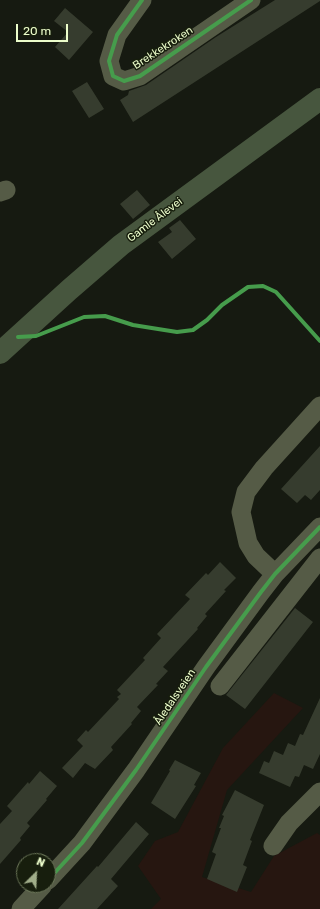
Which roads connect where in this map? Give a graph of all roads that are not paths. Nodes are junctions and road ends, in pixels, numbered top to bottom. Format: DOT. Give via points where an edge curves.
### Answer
graph roads {
  1 [pos="142,0"];
  2 [pos="251,0"];
  3 [pos="320,99"];
  4 [pos="0,353"];
  5 [pos="320,406"];
  6 [pos="320,527"];
  7 [pos="320,558"];
  8 [pos="275,574"];
  9 [pos="220,686"];
  10 [pos="320,792"];
  11 [pos="273,846"];
  12 [pos="56,871"];
  13 [pos="36,893"];
  14 [pos="21,909"];
  1 -- 2 [label="street, Brekkekroken" via="117,35 109,61 113,76 124,81 140,76"];
  3 -- 4 [label="main road, Gamle Ålevei" via="121,245"];
  5 -- 8 [label="street" via="264,468 246,492 241,512 248,543 256,556"];
  6 -- 8 [label="street, Åledalsveien"];
  7 -- 9 [label="street"];
  8 -- 12 [label="street, Åledalsveien" via="136,770 82,843"];
  10 -- 11 [label="street" via="289,823"];
  13 -- 14 [label="street"];
}
